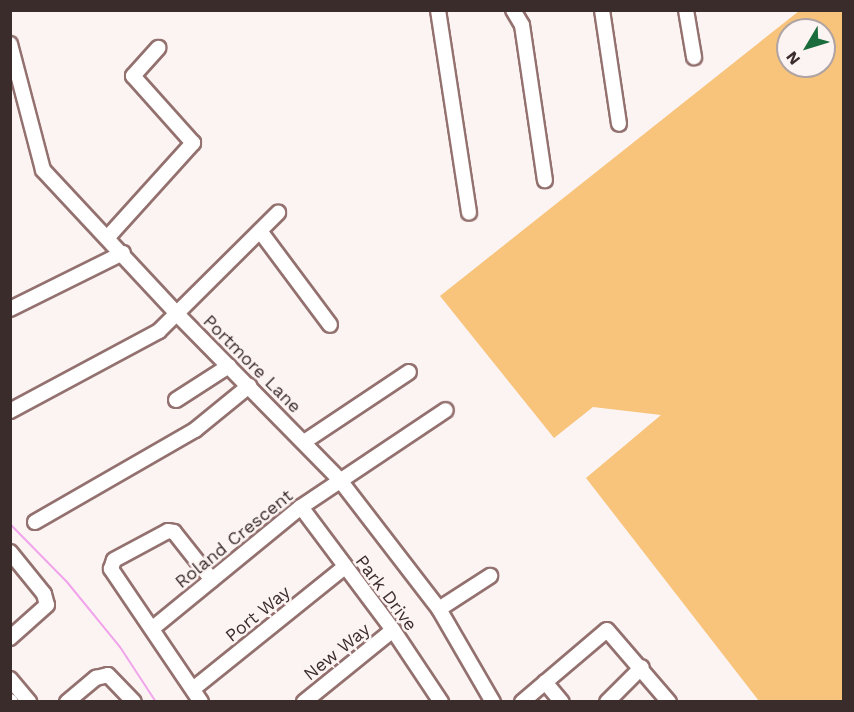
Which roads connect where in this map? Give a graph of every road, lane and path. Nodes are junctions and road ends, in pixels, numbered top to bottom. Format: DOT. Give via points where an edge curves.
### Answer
graph roads {
  1 [pos="438,10"];
  2 [pos="513,10"];
  3 [pos="602,10"];
  4 [pos="686,10"];
  5 [pos="158,48"];
  6 [pos="11,50"];
  7 [pos="694,57"];
  8 [pos="619,124"];
  9 [pos="545,180"];
  10 [pos="278,213"];
  11 [pos="469,213"];
  12 [pos="260,231"];
  13 [pos="108,237"];
  14 [pos="123,253"];
  15 [pos="10,309"];
  16 [pos="178,315"];
  17 [pos="330,325"];
  18 [pos="229,366"];
  19 [pos="409,372"];
  20 [pos="249,386"];
  21 [pos="176,400"];
  22 [pos="446,410"];
  23 [pos="10,411"];
  24 [pos="304,442"];
  25 [pos="339,479"];
  26 [pos="301,507"];
  27 [pos="35,522"];
  28 [pos="10,552"];
  29 [pos="345,567"];
  30 [pos="490,576"];
  31 [pos="212,580"];
  32 [pos="439,609"];
  33 [pos="153,628"];
  34 [pos="393,630"];
  35 [pos="10,638"];
  36 [pos="642,668"];
  37 [pos="10,679"];
  38 [pos="545,682"];
  39 [pos="193,689"];
  40 [pos="29,702"];
  41 [pos="67,702"];
  42 [pos="134,702"];
  43 [pos="201,702"];
  44 [pos="303,702"];
  45 [pos="441,702"];
  46 [pos="493,702"];
  47 [pos="522,702"];
  48 [pos="562,702"];
  49 [pos="607,702"];
  50 [pos="669,702"];
  1 -- 11 [label="street"];
  2 -- 9 [label="street" via="522,25"];
  3 -- 8 [label="street"];
  4 -- 7 [label="street"];
  5 -- 13 [label="street" via="133,76 193,143"];
  6 -- 13 [label="street, Portmore Lane" via="44,170"];
  10 -- 12 [label="street"];
  12 -- 16 [label="street"];
  12 -- 17 [label="street"];
  13 -- 14 [label="street, Portmore Lane"];
  14 -- 15 [label="street"];
  14 -- 16 [label="street, Portmore Lane"];
  16 -- 18 [label="street, Portmore Lane"];
  16 -- 23 [label="street" via="159,331"];
  18 -- 20 [label="street, Portmore Lane"];
  18 -- 21 [label="street"];
  19 -- 24 [label="street"];
  20 -- 24 [label="street, Portmore Lane"];
  20 -- 27 [label="street" via="195,430"];
  22 -- 25 [label="street, Roland Crescent"];
  24 -- 25 [label="street, Portmore Lane"];
  25 -- 26 [label="street, Roland Crescent"];
  25 -- 32 [label="street, Portmore Lane"];
  26 -- 29 [label="street, Park Drive"];
  26 -- 31 [label="street, Roland Crescent"];
  28 -- 35 [label="street" via="44,594 47,604"];
  29 -- 34 [label="street, Park Drive"];
  29 -- 39 [label="street, Port Way"];
  30 -- 32 [label="street"];
  31 -- 33 [label="street, Roland Crescent"];
  31 -- 33 [label="street" via="174,532 168,531 114,560 111,569"];
  32 -- 46 [label="street, Portmore Lane"];
  33 -- 39 [label="street"];
  34 -- 44 [label="street, New Way"];
  34 -- 45 [label="street, Park Drive"];
  36 -- 38 [label="street" via="607,630"];
  36 -- 49 [label="street"];
  36 -- 50 [label="street"];
  37 -- 40 [label="street"];
  38 -- 47 [label="street"];
  38 -- 48 [label="street"];
  39 -- 43 [label="street"];
  41 -- 42 [label="street" via="96,678 108,675"];
}
